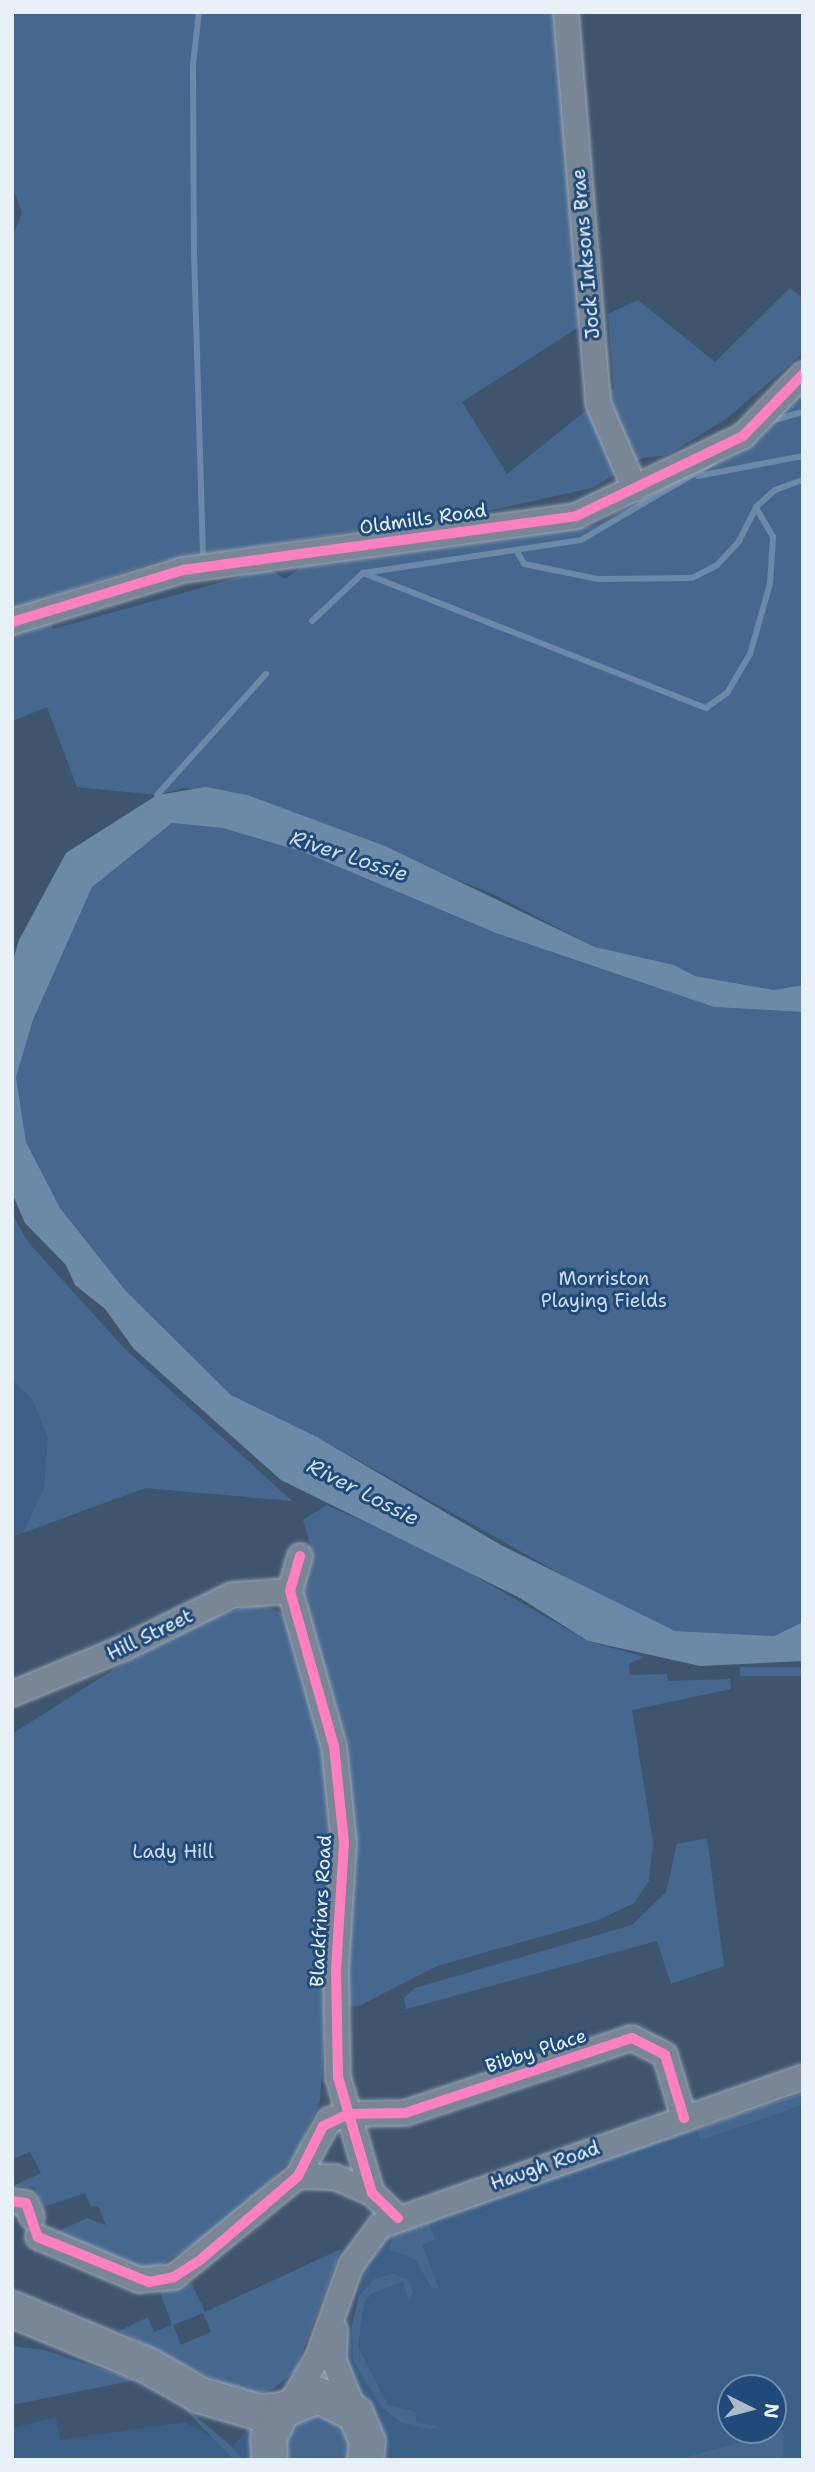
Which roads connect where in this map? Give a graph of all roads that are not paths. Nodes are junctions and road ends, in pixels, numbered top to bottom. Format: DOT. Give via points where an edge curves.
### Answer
graph roads {
  1 [pos="566,12"];
  2 [pos="803,374"];
  3 [pos="635,489"];
  4 [pos="12,622"];
  5 [pos="300,1556"];
  6 [pos="290,1591"];
  7 [pos="12,1694"];
  8 [pos="803,2077"];
  9 [pos="349,2114"];
  10 [pos="684,2118"];
  11 [pos="298,2176"];
  12 [pos="372,2193"];
  13 [pos="12,2201"];
  14 [pos="398,2218"];
  15 [pos="12,2309"];
  16 [pos="336,2312"];
  17 [pos="12,2329"];
  18 [pos="59,2329"];
  19 [pos="200,2395"];
  20 [pos="287,2406"];
  21 [pos="355,2413"];
  22 [pos="267,2460"];
  23 [pos="365,2460"];
  1 -- 3 [label="street, Jock Inksons Brae" via="598,403"];
  2 -- 3 [label="street, Oldmills Road" via="743,436"];
  3 -- 4 [label="street, Oldmills Road" via="576,516 183,570"];
  5 -- 6 [label="street"];
  6 -- 7 [label="street, Hill Street" via="232,1595 126,1647"];
  6 -- 9 [label="street, Blackfriars Road" via="335,1759 344,1842 334,2025 338,2077"];
  8 -- 10 [label="street, Haugh Road"];
  9 -- 10 [label="street, Bibby Place" via="405,2113 632,2038 665,2055"];
  9 -- 11 [label="street" via="323,2126"];
  9 -- 12 [label="street, Blackfriars Road"];
  10 -- 14 [label="street, Haugh Road"];
  11 -- 12 [label="street" via="335,2178"];
  11 -- 13 [label="street" via="199,2261 161,2280 139,2280 35,2227 26,2203"];
  12 -- 14 [label="street, Blackfriars Road"];
  14 -- 16 [label="street, Haugh Road" via="368,2237 351,2265"];
  15 -- 18 [label="highway"];
  16 -- 20 [label="street, Haugh Road"];
  16 -- 21 [label="street, Haugh Road" via="334,2361"];
  17 -- 18 [label="highway"];
  18 -- 19 [label="highway" via="147,2365"];
  19 -- 20 [label="highway" via="259,2412"];
  19 -- 22 [label="highway"];
  20 -- 21 [label="highway" via="318,2395"];
  20 -- 22 [label="highway" via="268,2437"];
  21 -- 23 [label="highway" via="367,2441"];
}
